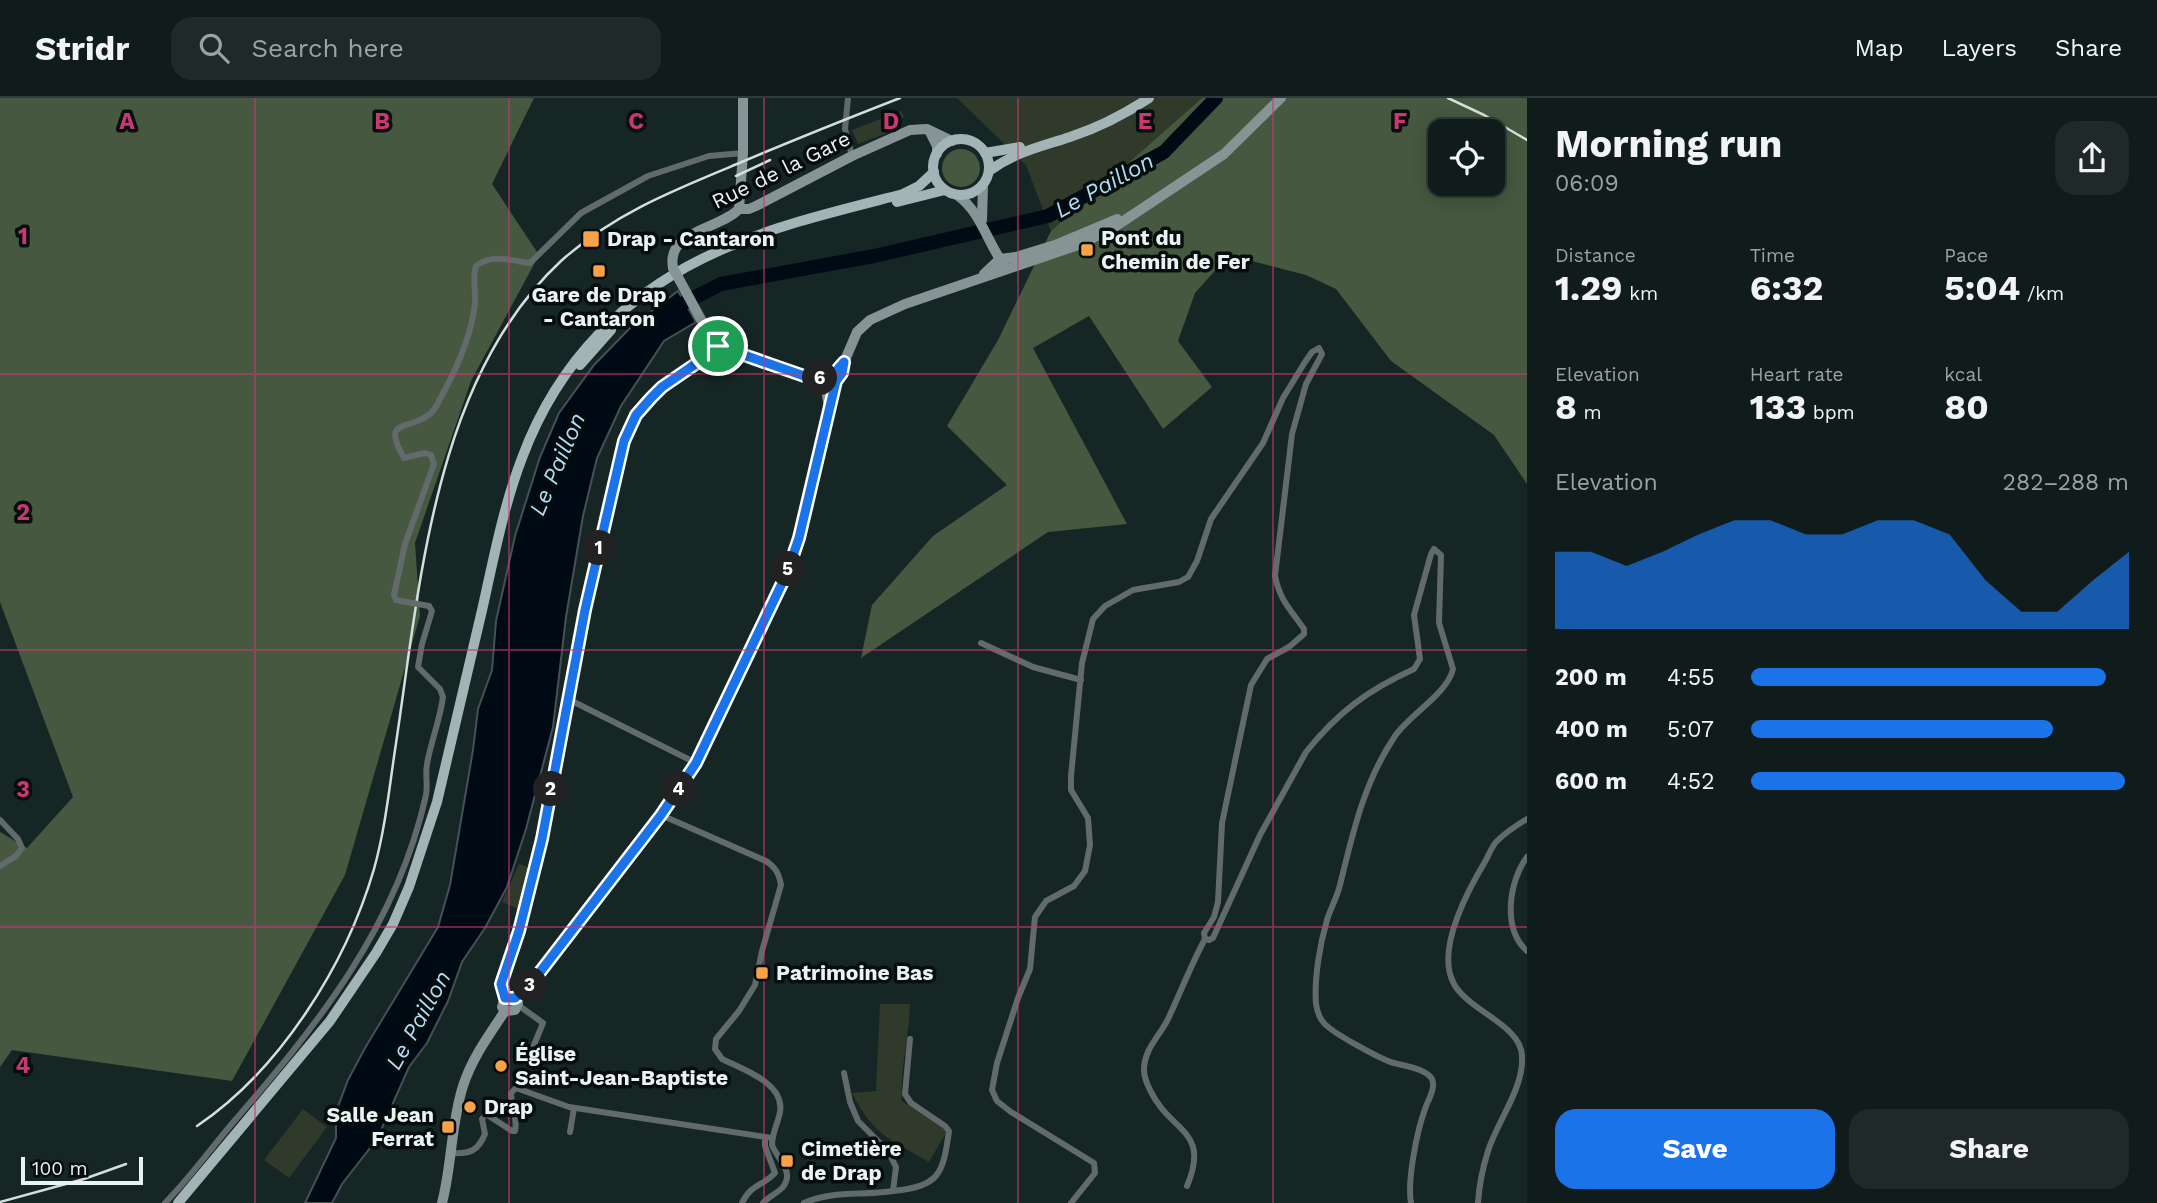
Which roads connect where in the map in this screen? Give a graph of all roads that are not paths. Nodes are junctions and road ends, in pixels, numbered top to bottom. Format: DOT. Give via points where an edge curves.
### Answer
graph roads {
  1 [pos="743,98"];
  2 [pos="848,98"];
  3 [pos="1138,98"];
  4 [pos="1149,98"];
  5 [pos="1281,98"];
  6 [pos="927,129"];
  7 [pos="953,141"];
  8 [pos="743,153"];
  9 [pos="985,153"];
  10 [pos="937,154"];
  11 [pos="852,156"];
  12 [pos="989,171"];
  13 [pos="934,172"];
  14 [pos="982,189"];
  15 [pos="945,190"];
  16 [pos="961,197"];
  17 [pos="739,209"];
  18 [pos="1140,210"];
  19 [pos="982,221"];
  20 [pos="992,246"];
  21 [pos="1035,251"];
  22 [pos="1003,264"];
  23 [pos="715,342"];
  24 [pos="584,354"];
  25 [pos="829,384"];
  26 [pos="981,643"];
  27 [pos="1080,680"];
  28 [pos="568,699"];
  29 [pos="696,763"];
  30 [pos="661,815"];
  31 [pos="1527,819"];
  32 [pos="0,820"];
  33 [pos="1527,857"];
  34 [pos="0,866"];
  35 [pos="1205,939"];
  36 [pos="1527,951"];
  37 [pos="513,1001"];
  38 [pos="910,1039"];
  39 [pos="527,1062"];
  40 [pos="844,1073"];
  41 [pos="577,1108"];
  42 [pos="570,1132"];
  43 [pos="769,1137"];
  44 [pos="452,1153"];
  45 [pos="1187,1186"];
  46 [pos="893,1191"];
  47 [pos="165,1203"];
  48 [pos="178,1203"];
  49 [pos="185,1203"];
  50 [pos="442,1203"];
  51 [pos="742,1203"];
  52 [pos="763,1203"];
  53 [pos="804,1203"];
  54 [pos="1071,1203"];
  55 [pos="1411,1203"];
  56 [pos="1478,1203"];
  1 -- 8 [label="street"];
  2 -- 11 [label="street" via="845,129"];
  3 -- 9 [label="main road" via="1072,130 1018,148"];
  4 -- 12 [label="main road" via="1109,121 1007,158"];
  5 -- 18 [label="street" via="1224,154"];
  6 -- 7 [label="street"];
  6 -- 10 [label="street" via="934,137"];
  6 -- 11 [label="street, Rue de la Gare" via="910,130"];
  7 -- 9 [label="main road" via="971,141"];
  7 -- 10 [label="main road"];
  8 -- 17 [label="street"];
  8 -- 47 [label="street, bridge" via="709,156 648,176 580,213 530,263 497,258 476,266 468,336 442,396 430,415 401,426 394,439 404,458 425,453 435,464 405,544 394,595 432,611 418,667 443,697 415,835 365,949 313,1028"];
  9 -- 12 [label="main road"];
  10 -- 13 [label="main road"];
  11 -- 17 [label="street, Rue de la Gare" via="756,206"];
  12 -- 14 [label="main road"];
  13 -- 15 [label="main road"];
  13 -- 24 [label="main road" via="902,194 782,226 712,255 643,296 605,326"];
  14 -- 16 [label="main road"];
  14 -- 19 [label="street"];
  15 -- 16 [label="main road"];
  15 -- 24 [label="main road" via="785,232 722,255 646,300"];
  16 -- 19 [label="street"];
  17 -- 23 [label="street, Rue de la Gare, bridge" via="679,242 672,255 673,268"];
  18 -- 21 [label="street"];
  18 -- 22 [label="street" via="1081,244 1035,261"];
  19 -- 20 [label="street"];
  20 -- 21 [label="street" via="1012,253"];
  20 -- 22 [label="street"];
  21 -- 22 [label="street"];
  22 -- 25 [label="street" via="980,278 870,320 857,332"];
  23 -- 25 [label="street"];
  23 -- 28 [label="street" via="713,352 651,398 636,415 624,441"];
  24 -- 48 [label="main road" via="546,405 517,470 438,802 393,924 330,1021"];
  24 -- 49 [label="main road" via="538,433 515,497 443,803 397,929 335,1024"];
  25 -- 29 [label="street" via="829,411 787,573"];
  26 -- 27 [label="street" via="1033,667"];
  27 -- 35 [label="street" via="1093,619 1105,606 1133,590 1188,577 1211,519 1263,443 1305,362 1319,348 1322,354 1306,384 1292,434 1275,576 1278,591 1304,634 1267,659 1251,685 1222,823 1218,902"];
  27 -- 54 [label="street" via="1071,790 1088,818 1086,871 1074,886 1046,901 1035,917 1030,969 992,1090 1011,1112 1094,1163 1095,1173"];
  28 -- 29 [label="street"];
  28 -- 37 [label="street" via="542,839 501,984"];
  29 -- 30 [label="street"];
  30 -- 37 [label="street"];
  30 -- 43 [label="street" via="766,861 780,877 755,985 714,1044 722,1059 775,1092 780,1110"];
  31 -- 56 [label="street" via="1497,841 1472,883 1459,914 1448,964 1454,984 1468,1002 1502,1025 1522,1052 1522,1069 1487,1152"];
  32 -- 34 [label="street" via="22,848"];
  33 -- 36 [label="street" via="1518,868 1510,912"];
  35 -- 45 [label="street" via="1168,1021 1146,1056 1143,1071 1154,1100 1190,1137 1196,1152"];
  35 -- 55 [label="street" via="1213,938 1260,835 1314,742 1353,703 1418,664 1414,615 1431,554 1438,551 1439,623 1452,673 1440,691 1402,725 1363,796 1327,920 1316,993 1318,1011 1327,1026 1388,1061 1428,1074 1432,1080 1420,1124"];
  37 -- 39 [label="street" via="543,1024"];
  37 -- 44 [label="street" via="502,1004 505,1011 468,1071"];
  38 -- 46 [label="street" via="905,1094 949,1132 941,1171 926,1183"];
  40 -- 46 [label="street" via="858,1121 888,1151 896,1167"];
  41 -- 42 [label="street"];
  41 -- 43 [label="street"];
  41 -- 44 [label="street" via="513,1089 515,1130 486,1114 482,1119 485,1134 474,1151"];
  43 -- 51 [label="street" via="765,1146 775,1172 750,1189"];
  43 -- 52 [label="street" via="787,1178"];
  44 -- 50 [label="street"];
  46 -- 53 [label="street" via="830,1195"];
}
